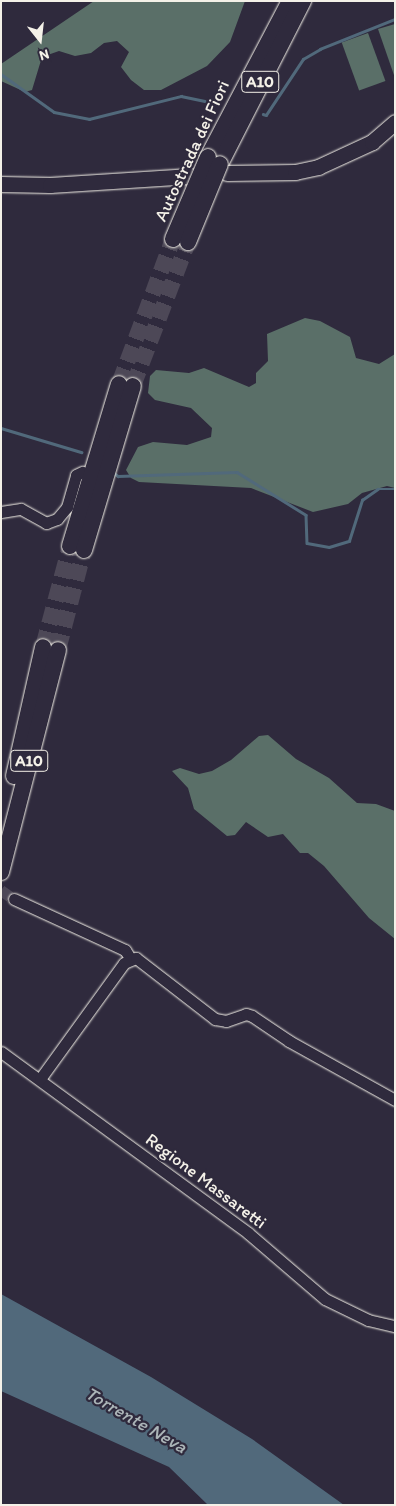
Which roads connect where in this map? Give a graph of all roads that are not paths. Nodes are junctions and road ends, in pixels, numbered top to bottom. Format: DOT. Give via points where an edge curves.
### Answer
graph roads {
  1 [pos="290,1"];
  2 [pos="303,1"];
  3 [pos="395,122"];
  4 [pos="219,165"];
  5 [pos="191,176"];
  6 [pos="1,184"];
  7 [pos="181,241"];
  8 [pos="126,385"];
  9 [pos="82,472"];
  10 [pos="1,512"];
  11 [pos="77,548"];
  12 [pos="1,826"];
  13 [pos="1,872"];
  14 [pos="14,898"];
  15 [pos="130,958"];
  16 [pos="1,1052"];
  17 [pos="40,1079"];
  18 [pos="395,1100"];
  19 [pos="395,1326"];
  1 -- 4 [label="highway, Autostrada dei Fiori / A10"];
  2 -- 4 [label="highway, Autostrada dei Fiori / A10"];
  3 -- 4 [label="main road" via="372,142 318,167 295,172"];
  4 -- 7 [label="highway, Autostrada dei Fiori / A10, bridge"];
  5 -- 6 [label="main road" via="66,184"];
  8 -- 11 [label="highway"];
  9 -- 10 [label="street" via="76,475 67,506 57,518 46,523 21,509"];
  12 -- 13 [label="highway, A10" via="50,648"];
  14 -- 15 [label="street" via="125,950"];
  15 -- 17 [label="street" via="70,1033"];
  15 -- 18 [label="street" via="146,964 215,1019 252,1016 289,1041"];
  16 -- 17 [label="street, Regione Massaretti"];
  17 -- 19 [label="street, Regione Massaretti" via="248,1233 325,1299 368,1320"];
}
